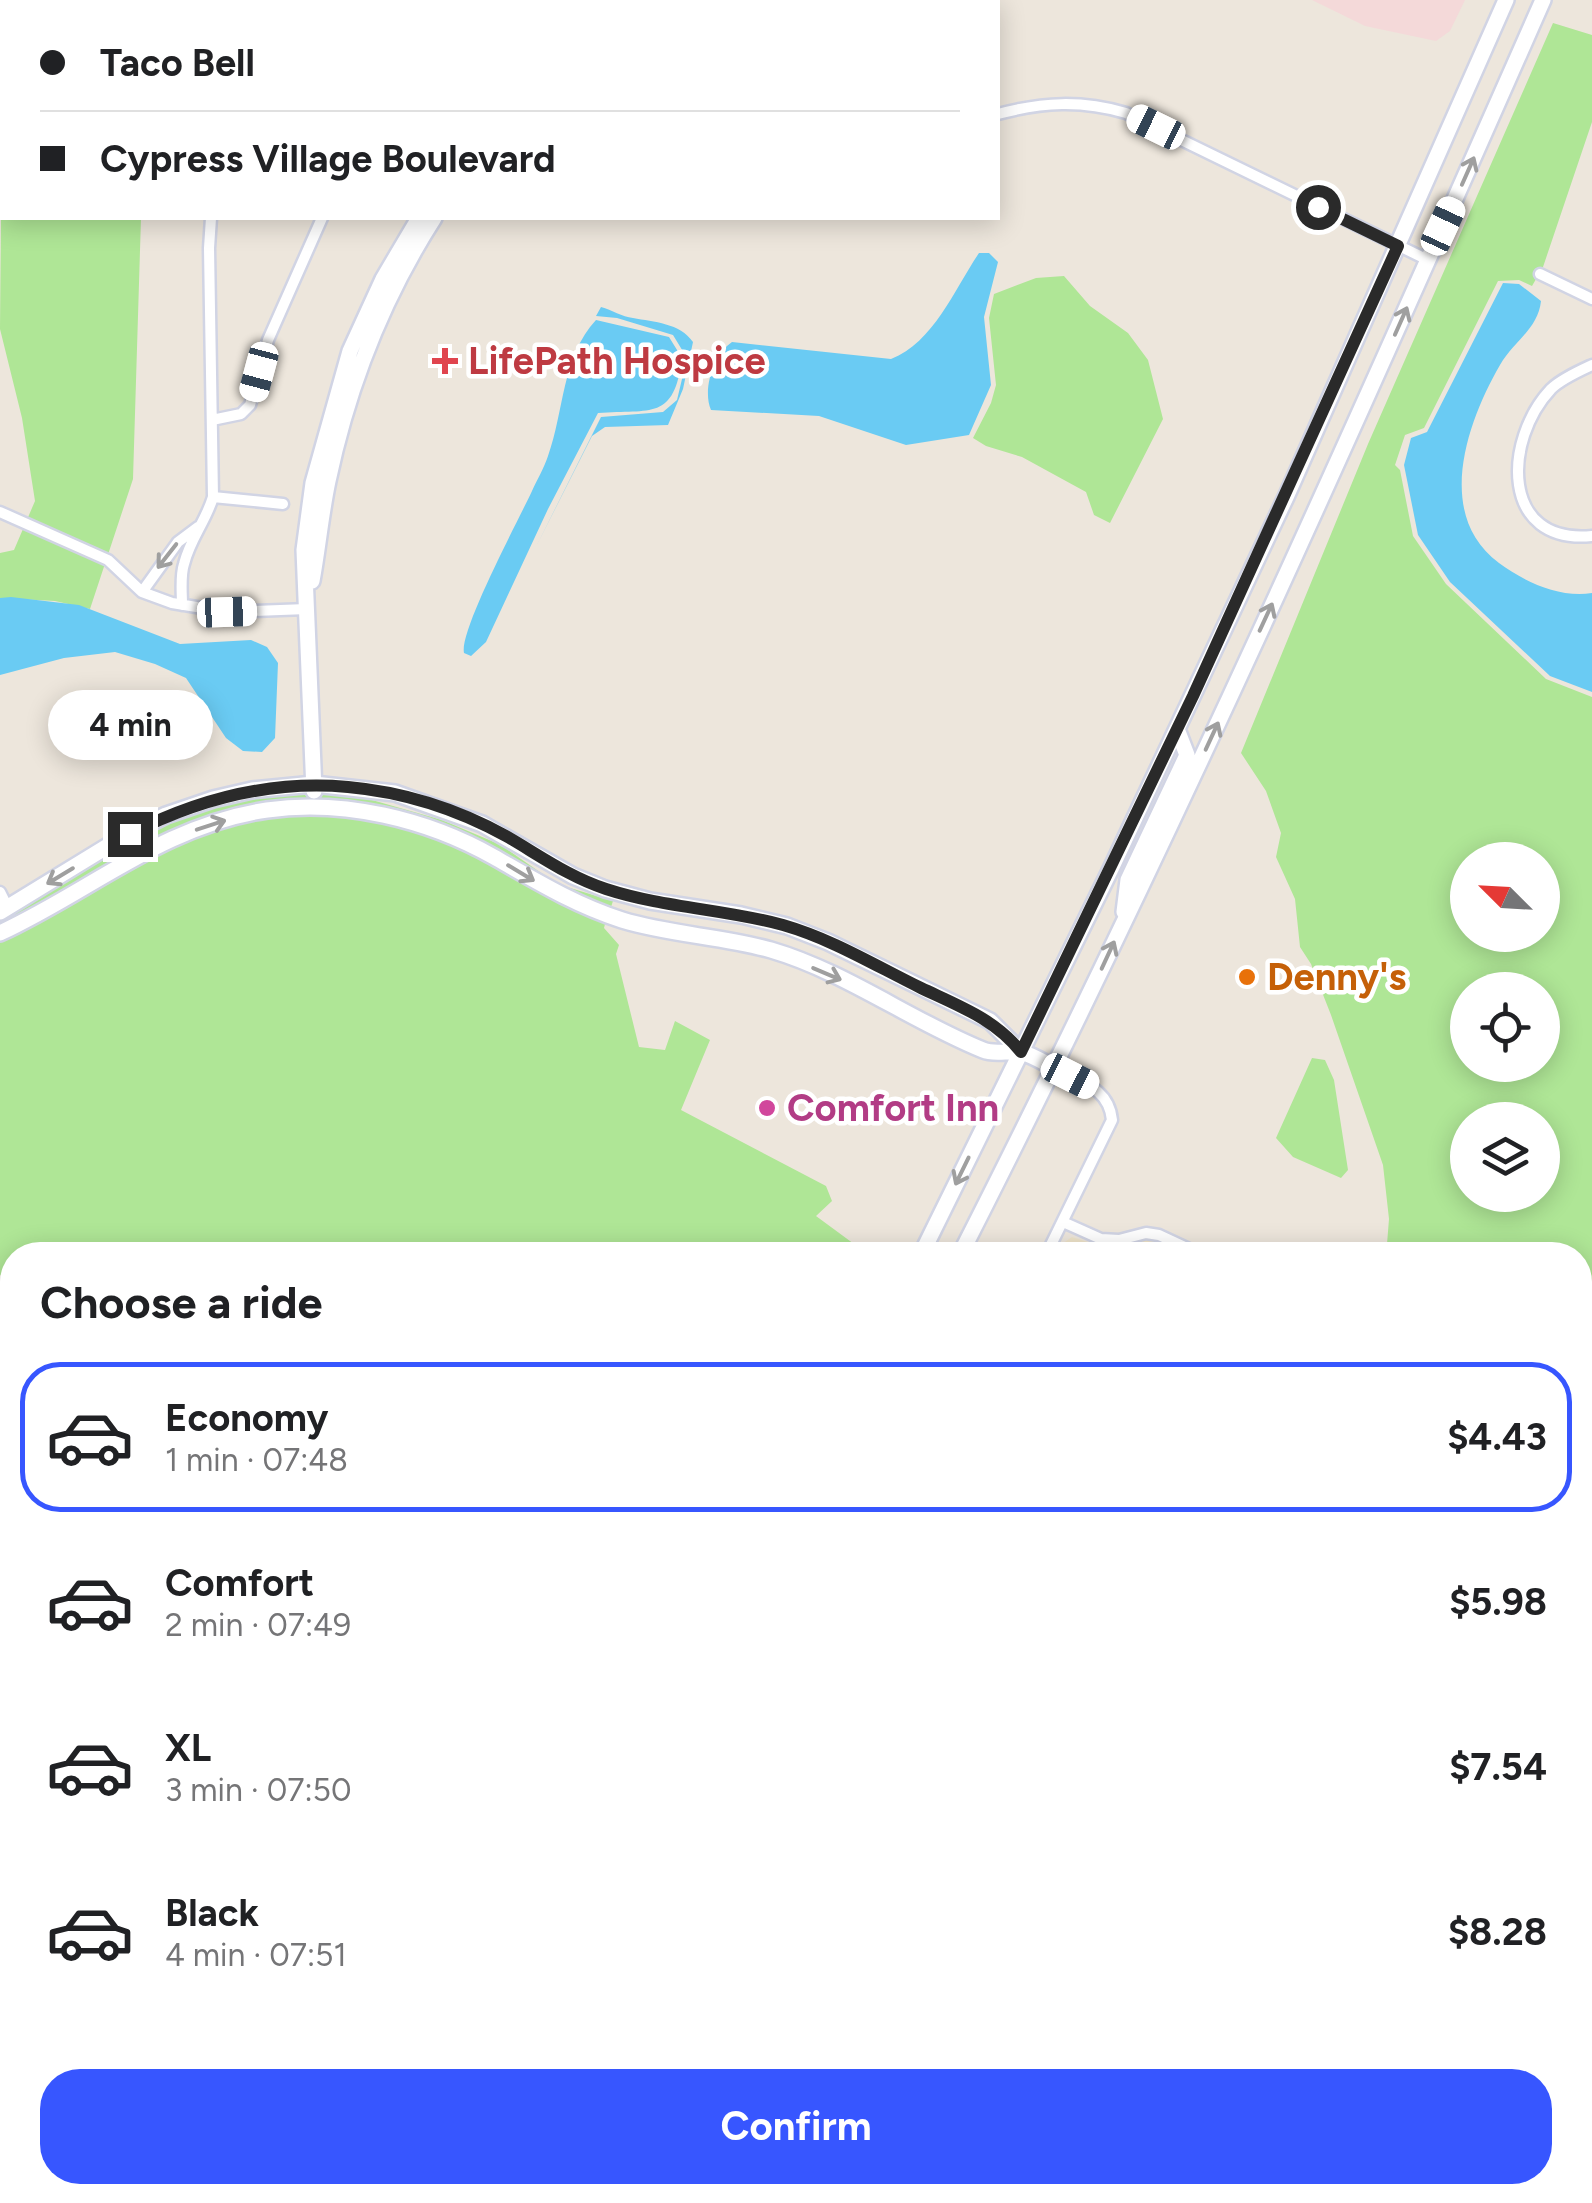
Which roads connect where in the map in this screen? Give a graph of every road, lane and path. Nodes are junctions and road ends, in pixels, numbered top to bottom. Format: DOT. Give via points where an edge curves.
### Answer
graph roads {
  1 [pos="1506,0"];
  2 [pos="1543,0"];
  3 [pos="1000,114"];
  4 [pos="211,220"];
  5 [pos="321,220"];
  6 [pos="418,220"];
  7 [pos="433,220"];
  8 [pos="1398,246"];
  9 [pos="1428,260"];
  10 [pos="1540,274"];
  11 [pos="1592,299"];
  12 [pos="1592,365"];
  13 [pos="212,420"];
  14 [pos="213,496"];
  15 [pos="283,504"];
  16 [pos="0,512"];
  17 [pos="199,527"];
  18 [pos="1592,536"];
  19 [pos="142,592"];
  20 [pos="182,605"];
  21 [pos="308,609"];
  22 [pos="1177,730"];
  23 [pos="314,784"];
  24 [pos="315,807"];
  25 [pos="0,892"];
  26 [pos="4,910"];
  27 [pos="1122,926"];
  28 [pos="0,933"];
  29 [pos="1021,1052"];
  30 [pos="1055,1068"];
  31 [pos="1063,1222"];
  32 [pos="927,1242"];
  33 [pos="967,1242"];
  34 [pos="1053,1242"];
  35 [pos="1174,1242"];
  1 -- 8 [label="street"];
  9 -- 2 [label="street, one-way"];
  3 -- 8 [label="street" via="1057,102 1126,112"];
  4 -- 13 [label="street"];
  5 -- 13 [label="street" via="268,340 250,405"];
  6 -- 21 [label="street" via="362,323 337,391 304,550"];
  7 -- 21 [label="street" via="394,285 350,394"];
  8 -- 9 [label="street"];
  8 -- 22 [label="street"];
  27 -- 9 [label="street, one-way"];
  10 -- 11 [label="street"];
  12 -- 18 [label="street" via="1553,386 1534,412 1516,474 1538,524 1569,538"];
  13 -- 14 [label="street"];
  14 -- 15 [label="street"];
  14 -- 17 [label="street"];
  16 -- 19 [label="street" via="108,560"];
  17 -- 19 [label="street, one-way" via="178,542"];
  17 -- 20 [label="street" via="183,566"];
  19 -- 20 [label="street"];
  20 -- 21 [label="street" via="227,612"];
  21 -- 23 [label="street"];
  22 -- 27 [label="street" via="1187,755 1128,880"];
  22 -- 29 [label="street"];
  23 -- 24 [label="street"];
  23 -- 26 [label="street, one-way" via="252,790 166,816"];
  23 -- 29 [label="street" via="430,803 604,889 787,926 990,1021"];
  28 -- 24 [label="street, one-way" via="176,836 267,810"];
  24 -- 29 [label="street, one-way" via="432,829 579,904 625,921 775,951 988,1053"];
  25 -- 26 [label="street"];
  30 -- 27 [label="street, one-way"];
  29 -- 30 [label="street"];
  29 -- 32 [label="street, one-way"];
  30 -- 31 [label="street" via="1102,1092 1112,1120"];
  30 -- 33 [label="street"];
  31 -- 34 [label="street"];
  31 -- 35 [label="street" via="1100,1240 1146,1232"];
}
